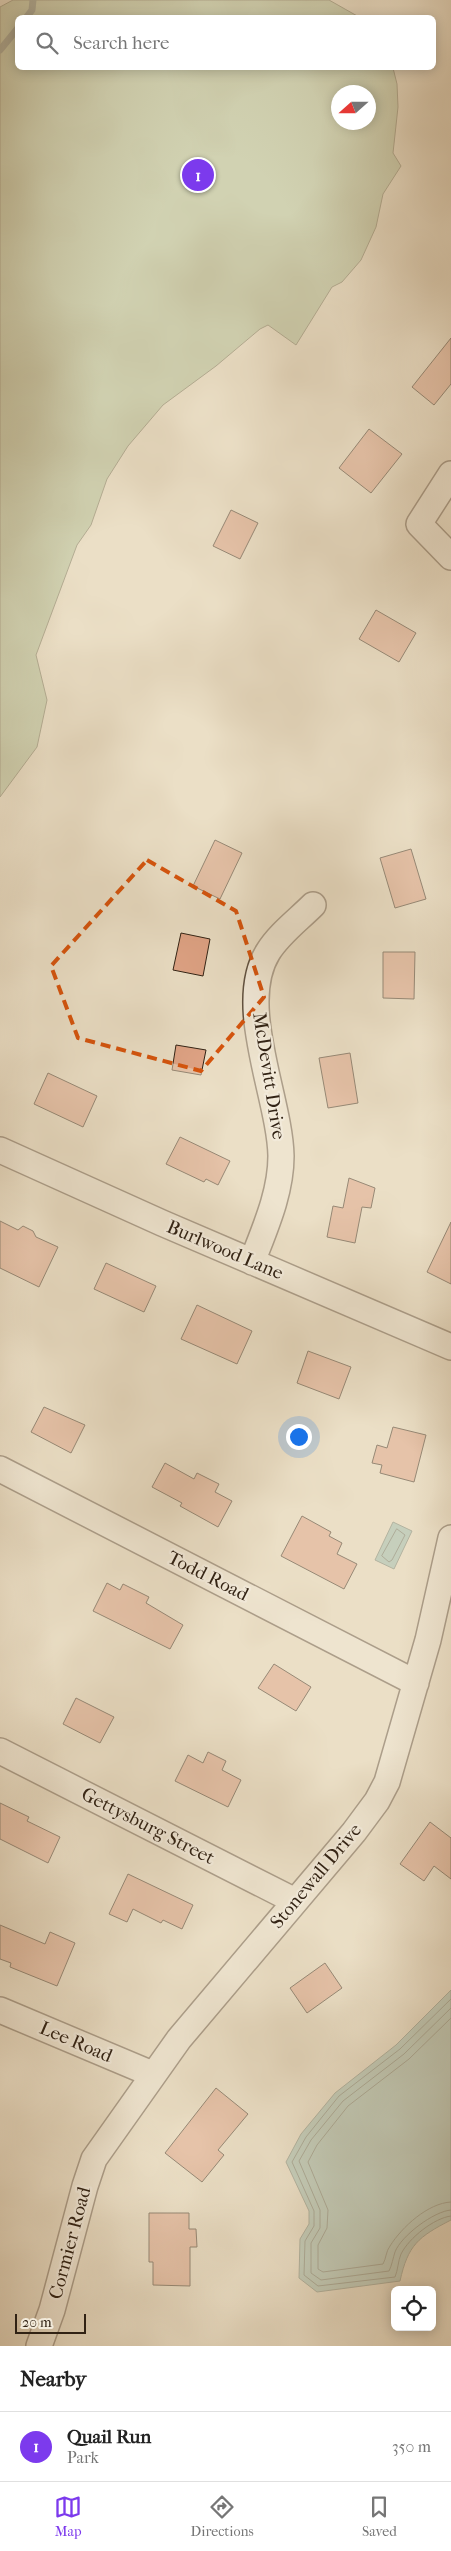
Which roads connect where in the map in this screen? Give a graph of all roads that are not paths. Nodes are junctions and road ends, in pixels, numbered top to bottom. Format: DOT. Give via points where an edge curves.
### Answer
graph roads {
  1 [pos="451,474"];
  2 [pos="451,557"];
  3 [pos="312,905"];
  4 [pos="0,1150"];
  5 [pos="252,1262"];
  6 [pos="451,1347"];
  7 [pos="0,1469"];
  8 [pos="451,1538"];
  9 [pos="416,1683"];
  10 [pos="0,1752"];
  11 [pos="295,1900"];
  12 [pos="0,2010"];
  13 [pos="152,2074"];
  14 [pos="90,2168"];
  15 [pos="39,2346"];
  1 -- 2 [label="street" via="419,524"];
  3 -- 5 [label="street, McDevitt Drive" via="273,945 258,976 259,1030 281,1164 277,1192"];
  4 -- 5 [label="street, Burlwood Lane"];
  5 -- 6 [label="street, Burlwood Lane"];
  7 -- 9 [label="street, Todd Road"];
  8 -- 9 [label="street, Stonewall Drive"];
  9 -- 11 [label="street, Stonewall Drive" via="394,1764 378,1801"];
  10 -- 11 [label="street, Gettysburg Street"];
  11 -- 13 [label="street, Stonewall Drive"];
  12 -- 13 [label="street, Lee Road"];
  13 -- 14 [label="street, Stonewall Drive"];
  14 -- 15 [label="street, Cormier Road" via="52,2310"];
}
